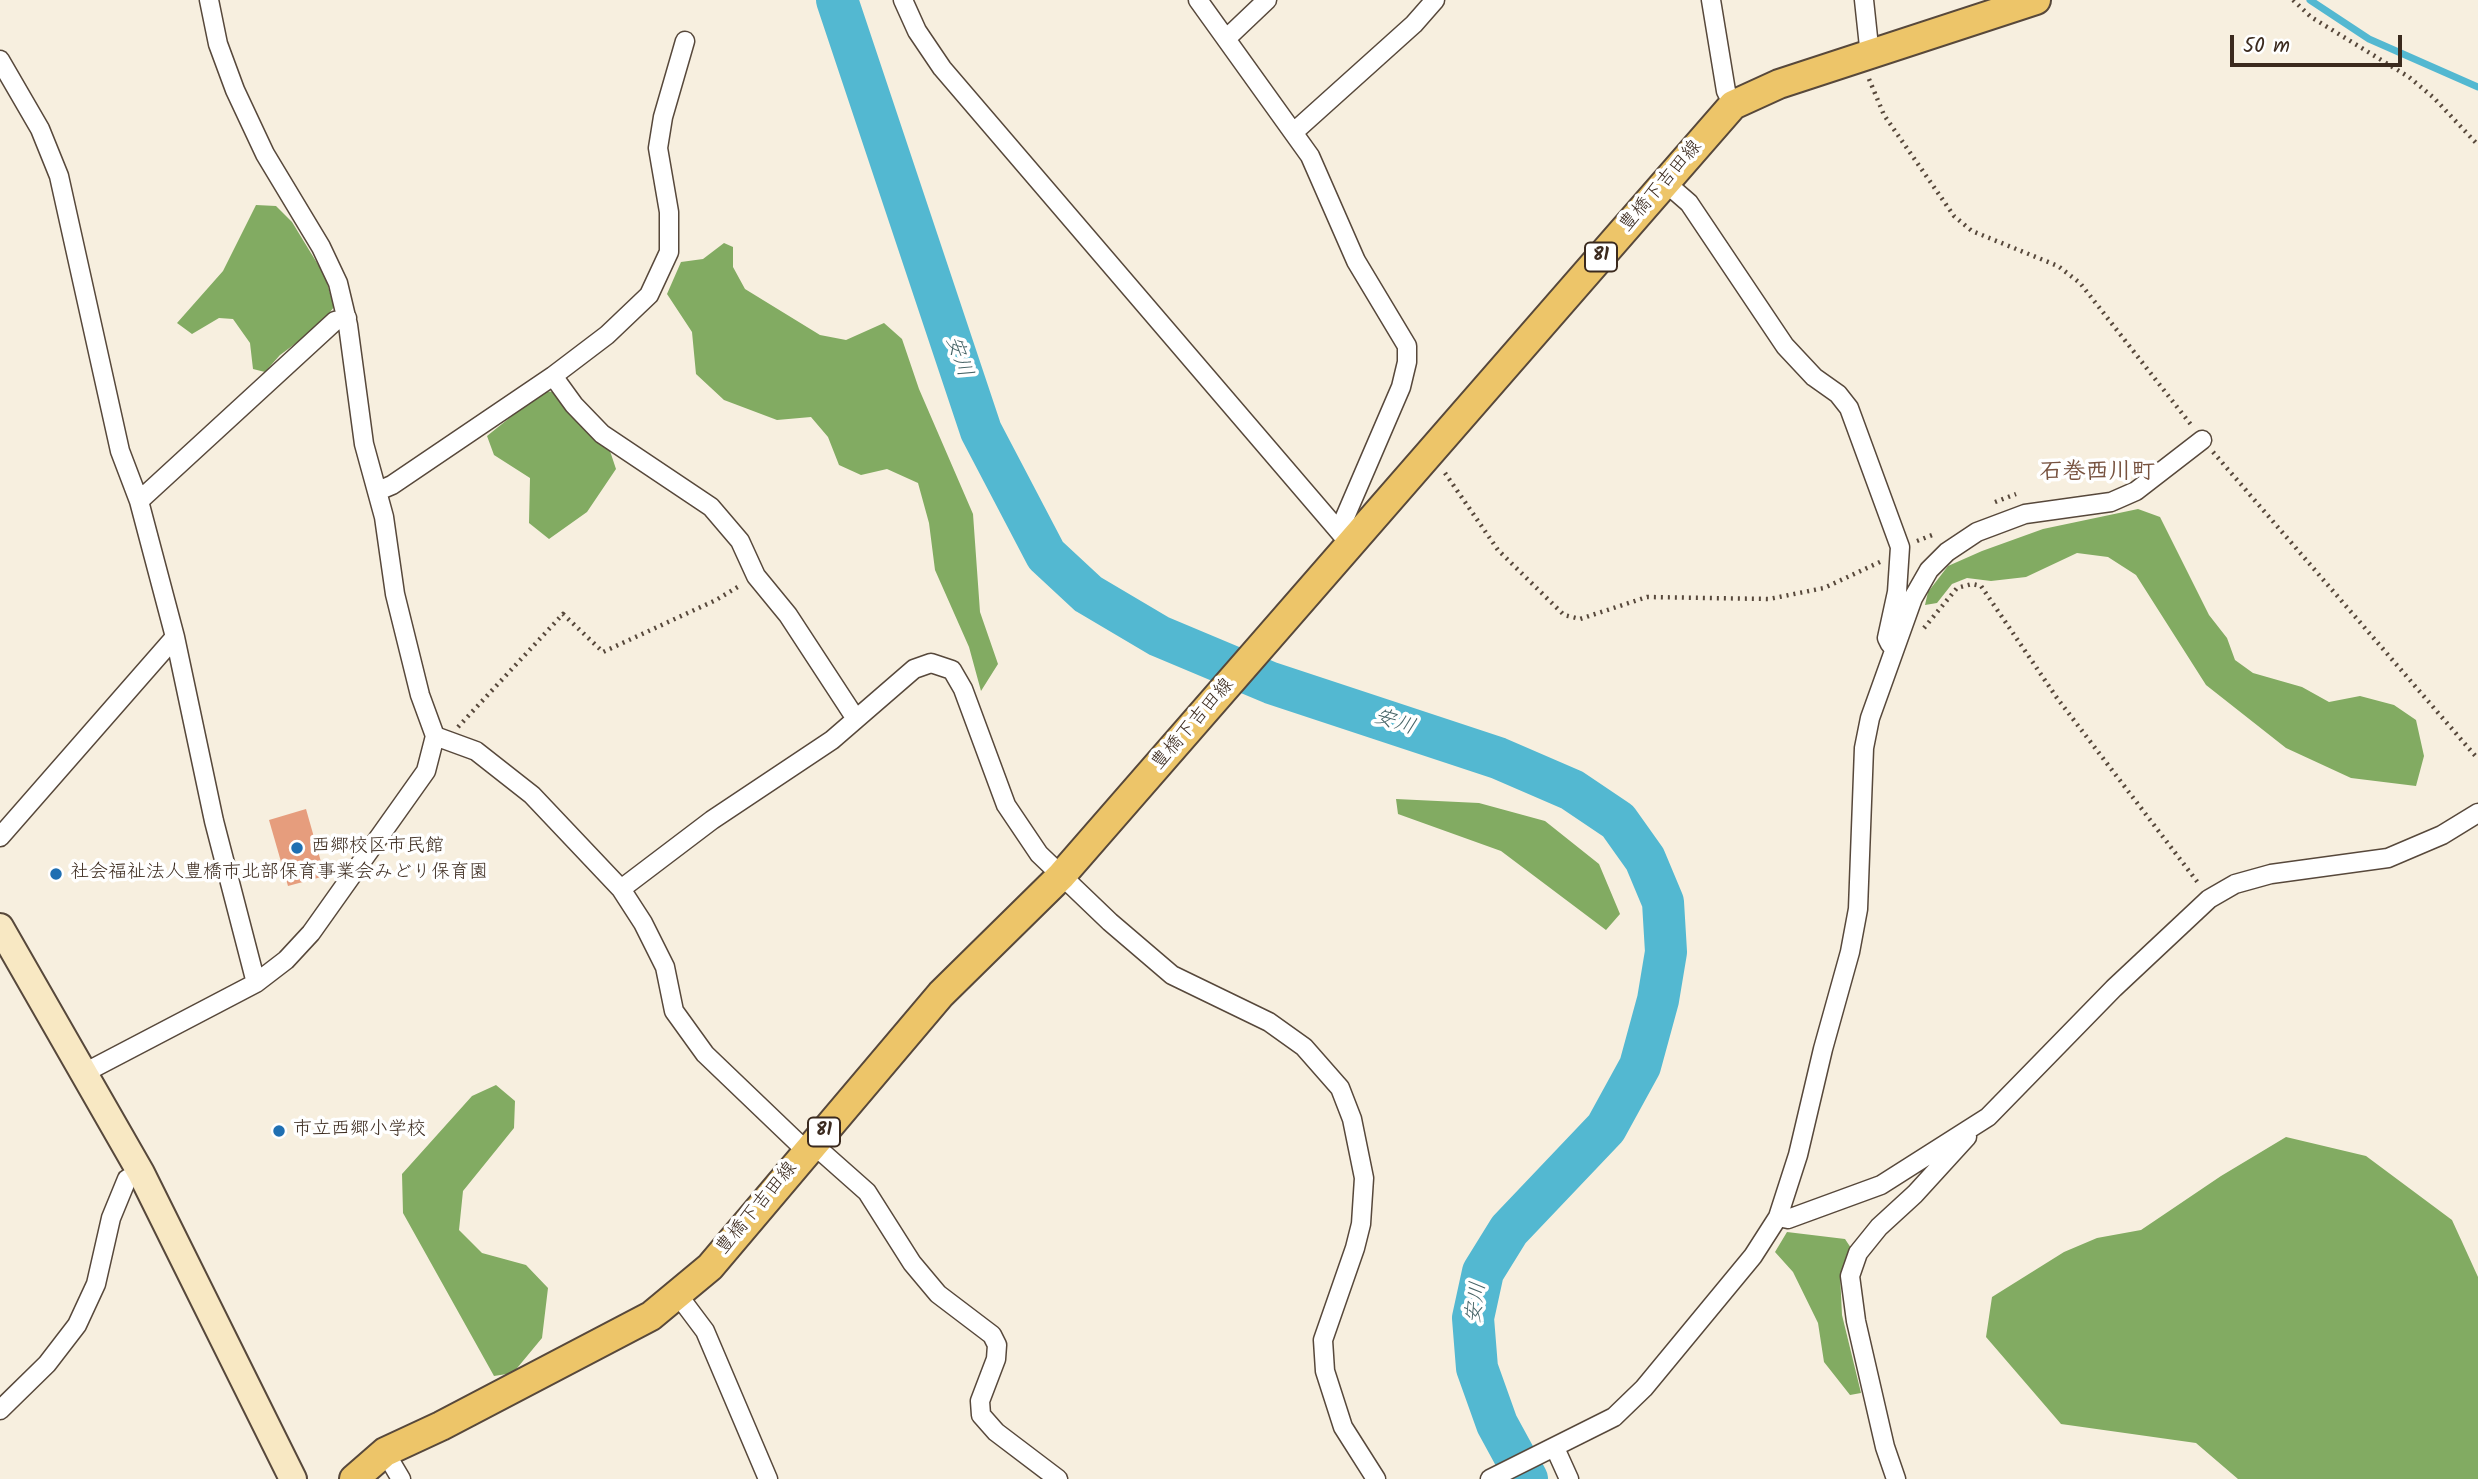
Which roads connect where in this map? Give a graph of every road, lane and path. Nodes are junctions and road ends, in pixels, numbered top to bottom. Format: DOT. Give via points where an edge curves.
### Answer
graph roads {
  1 [pos="209,0"];
  2 [pos="903,0"];
  3 [pos="1198,0"];
  4 [pos="1267,0"];
  5 [pos="1434,0"];
  6 [pos="1711,0"];
  7 [pos="1864,0"];
  8 [pos="2036,0"];
  9 [pos="2292,0"];
  10 [pos="1227,38"];
  11 [pos="685,41"];
  12 [pos="1870,56"];
  13 [pos="0,60"];
  14 [pos="1733,106"];
  15 [pos="1295,131"];
  16 [pos="2478,145"];
  17 [pos="1666,183"];
  18 [pos="347,318"];
  19 [pos="553,376"];
  20 [pos="2202,440"];
  21 [pos="1429,456"];
  22 [pos="378,491"];
  23 [pos="139,500"];
  24 [pos="1344,537"];
  25 [pos="1900,557"];
  26 [pos="756,576"];
  27 [pos="174,637"];
  28 [pos="1893,649"];
  29 [pos="856,719"];
  30 [pos="441,737"];
  31 [pos="2478,758"];
  32 [pos="2478,813"];
  33 [pos="0,837"];
  34 [pos="1061,876"];
  35 [pos="621,889"];
  36 [pos="2209,899"];
  37 [pos="0,927"];
  38 [pos="256,983"];
  39 [pos="83,1073"];
  40 [pos="1973,1128"];
  41 [pos="809,1149"];
  42 [pos="141,1173"];
  43 [pos="1778,1217"];
  44 [pos="678,1295"];
  45 [pos="0,1409"];
  46 [pos="385,1452"];
  47 [pos="1547,1452"];
  48 [pos="293,1479"];
  49 [pos="354,1479"];
  50 [pos="401,1479"];
  51 [pos="768,1479"];
  52 [pos="1058,1479"];
  53 [pos="1376,1479"];
  54 [pos="1491,1479"];
  55 [pos="1569,1479"];
  56 [pos="1896,1479"];
  1 -- 18 [label="street" via="234,90 265,154 321,247"];
  2 -- 24 [label="street" via="942,68"];
  3 -- 10 [label="street"];
  4 -- 10 [label="street"];
  5 -- 15 [label="street" via="1414,24"];
  6 -- 14 [label="street" via="1726,92"];
  7 -- 12 [label="street"];
  8 -- 12 [label="main road, 豊橋下吉田線 / 81"];
  9 -- 16 [label="path" via="2311,17 2409,76"];
  10 -- 15 [label="street"];
  11 -- 19 [label="street" via="658,148 669,212 669,252 663,270 649,295"];
  12 -- 14 [label="main road, 豊橋下吉田線 / 81" via="1779,84"];
  12 -- 20 [label="path" via="1868,77 1884,115 1954,216 1972,231 2058,266 2080,283"];
  13 -- 23 [label="street" via="40,129 59,176 120,451"];
  14 -- 17 [label="main road, 豊橋下吉田線 / 81"];
  15 -- 24 [label="street" via="1330,197 1356,261 1407,346 1401,387"];
  17 -- 21 [label="main road, 豊橋下吉田線 / 81"];
  17 -- 25 [label="street" via="1689,203 1785,346 1849,408"];
  18 -- 22 [label="street" via="365,444"];
  18 -- 23 [label="street" via="335,321"];
  19 -- 22 [label="street"];
  19 -- 26 [label="street" via="602,434 711,507 740,541"];
  20 -- 28 [label="street" via="2136,491 2111,502 2025,514 1976,532 1929,570"];
  20 -- 31 [label="path"];
  21 -- 24 [label="main road, 豊橋下吉田線 / 81"];
  21 -- 25 [label="path" via="1498,550 1564,615 1580,619 1647,597 1769,599 1824,588"];
  22 -- 30 [label="street" via="395,594 420,695"];
  23 -- 27 [label="street"];
  24 -- 34 [label="main road, 豊橋下吉田線 / 81" via="1258,651"];
  25 -- 28 [label="street" via="1887,638"];
  26 -- 29 [label="street" via="788,615"];
  26 -- 30 [label="path" via="716,600 603,652 563,614"];
  27 -- 33 [label="street"];
  27 -- 38 [label="street" via="214,821"];
  28 -- 36 [label="path" via="1914,640 1957,588 1972,583 1981,586 2065,708"];
  28 -- 43 [label="street" via="1864,747 1862,853 1850,952"];
  29 -- 34 [label="street" via="914,669 932,663 952,670 1006,806 1039,854"];
  29 -- 35 [label="street"];
  30 -- 35 [label="street" via="476,751 532,795"];
  30 -- 38 [label="street" via="426,771 311,933"];
  32 -- 36 [label="street" via="2442,835 2388,858 2271,874 2235,884"];
  34 -- 41 [label="main road, 豊橋下吉田線 / 81" via="941,994"];
  34 -- 53 [label="street" via="1172,975 1269,1022 1304,1046 1340,1088 1352,1119 1364,1178 1355,1248 1323,1340 1325,1371 1343,1427"];
  35 -- 41 [label="street" via="665,967 674,1011 705,1054"];
  36 -- 40 [label="street"];
  37 -- 39 [label="street"];
  38 -- 39 [label="street"];
  39 -- 42 [label="street"];
  40 -- 43 [label="street" via="1881,1185 1788,1219"];
  40 -- 56 [label="street" via="1963,1144 1878,1227 1858,1253 1850,1276 1856,1321"];
  41 -- 44 [label="main road, 豊橋下吉田線 / 81" via="710,1267"];
  41 -- 52 [label="street" via="823,1153 867,1192 912,1263 938,1294 992,1335 996,1359 979,1401 981,1415"];
  42 -- 45 [label="street" via="127,1179 111,1218 96,1284 77,1325 47,1364"];
  42 -- 48 [label="street"];
  43 -- 47 [label="street" via="1753,1256 1644,1388 1614,1417"];
  44 -- 46 [label="main road, 豊橋下吉田線 / 81" via="616,1337"];
  44 -- 51 [label="street" via="705,1331"];
  46 -- 49 [label="main road, 豊橋下吉田線 / 81"];
  46 -- 50 [label="street"];
  47 -- 54 [label="street"];
  47 -- 55 [label="street"];
}
